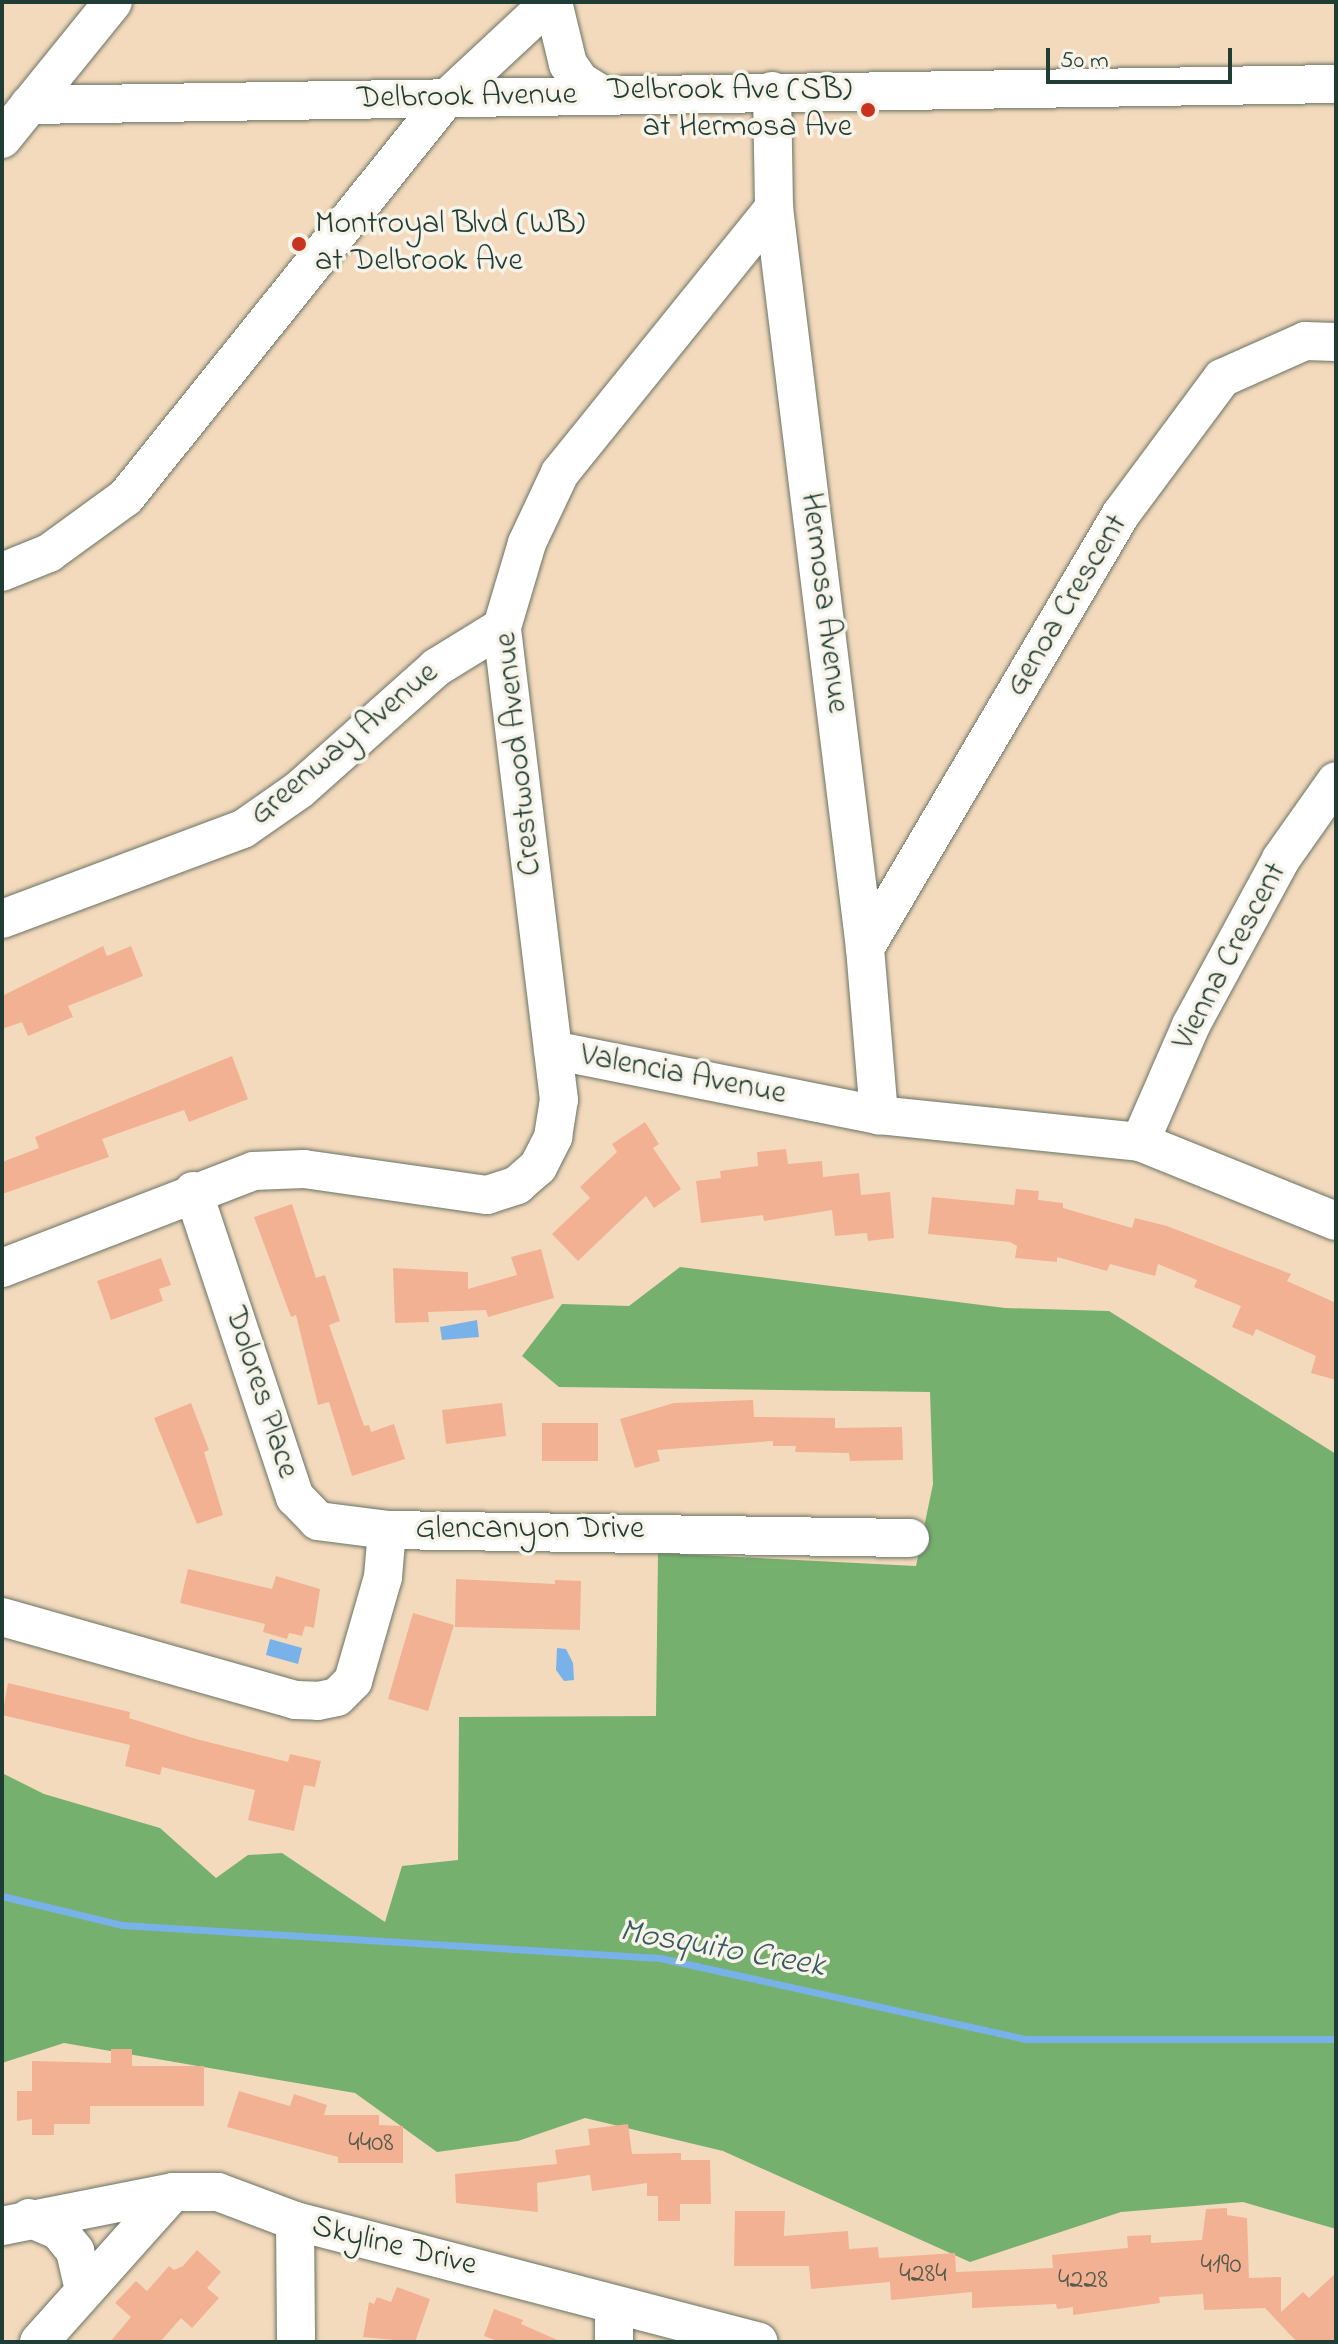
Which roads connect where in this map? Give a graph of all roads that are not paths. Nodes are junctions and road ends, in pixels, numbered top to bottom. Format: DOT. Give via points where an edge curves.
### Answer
graph roads {
  1 [pos="113,2"];
  2 [pos="551,2"];
  3 [pos="1336,84"];
  4 [pos="772,91"];
  5 [pos="602,95"];
  6 [pos="445,100"];
  7 [pos="29,105"];
  8 [pos="2,139"];
  9 [pos="774,208"];
  10 [pos="1336,342"];
  11 [pos="2,572"];
  12 [pos="502,627"];
  13 [pos="1336,781"];
  14 [pos="2,919"];
  15 [pos="865,948"];
  16 [pos="553,1050"];
  17 [pos="879,1115"];
  18 [pos="1140,1142"];
  19 [pos="193,1191"];
  20 [pos="1336,1221"];
  21 [pos="2,1268"];
  22 [pos="387,1530"];
  23 [pos="910,1538"];
  24 [pos="2,1617"];
  25 [pos="173,2192"];
  26 [pos="295,2221"];
  27 [pos="16,2222"];
  28 [pos="84,2290"];
  29 [pos="614,2305"];
  30 [pos="39,2342"];
  31 [pos="296,2342"];
  32 [pos="614,2342"];
  33 [pos="758,2342"];
  1 -- 7 [label="street"];
  2 -- 5 [label="street" via="568,64 580,81"];
  2 -- 6 [label="street"];
  3 -- 4 [label="street, Delbrook Avenue"];
  4 -- 5 [label="street, Delbrook Avenue"];
  4 -- 9 [label="street, Hermosa Avenue"];
  5 -- 6 [label="street, Delbrook Avenue"];
  6 -- 7 [label="street, Delbrook Avenue"];
  6 -- 11 [label="street" via="126,497 49,553"];
  7 -- 8 [label="street"];
  9 -- 12 [label="street, Crestwood Avenue" via="560,473 527,543"];
  9 -- 15 [label="street, Hermosa Avenue"];
  10 -- 15 [label="street, Genoa Crescent" via="1305,341 1222,378 1121,514"];
  12 -- 14 [label="street, Greenway Avenue" via="437,667 299,790 243,829"];
  12 -- 16 [label="street, Crestwood Avenue"];
  13 -- 18 [label="street, Vienna Crescent" via="1281,859 1191,1025"];
  15 -- 17 [label="street, Hermosa Avenue"];
  16 -- 17 [label="street, Valencia Avenue"];
  16 -- 19 [label="street, Valencia Avenue" via="559,1100 553,1137 538,1167 517,1185 487,1195 451,1193 304,1169 253,1171"];
  17 -- 18 [label="street, Valencia Avenue"];
  18 -- 20 [label="street, Valencia Avenue"];
  19 -- 21 [label="street, Valencia Avenue"];
  19 -- 22 [label="street, Dolores Place" via="295,1497 318,1521"];
  22 -- 23 [label="street, Glencanyon Drive"];
  22 -- 24 [label="street, Glencanyon Drive" via="383,1577 353,1681 337,1697 295,1700"];
  25 -- 26 [label="street, Skyline Drive" via="218,2192"];
  25 -- 27 [label="street, Skyline Drive"];
  25 -- 28 [label="street"];
  26 -- 29 [label="street, Skyline Drive"];
  26 -- 31 [label="street"];
  27 -- 28 [label="street, Skyline Drive" via="59,2231 75,2251"];
  28 -- 30 [label="street"];
  29 -- 32 [label="street"];
  29 -- 33 [label="street, Skyline Drive"];
}
